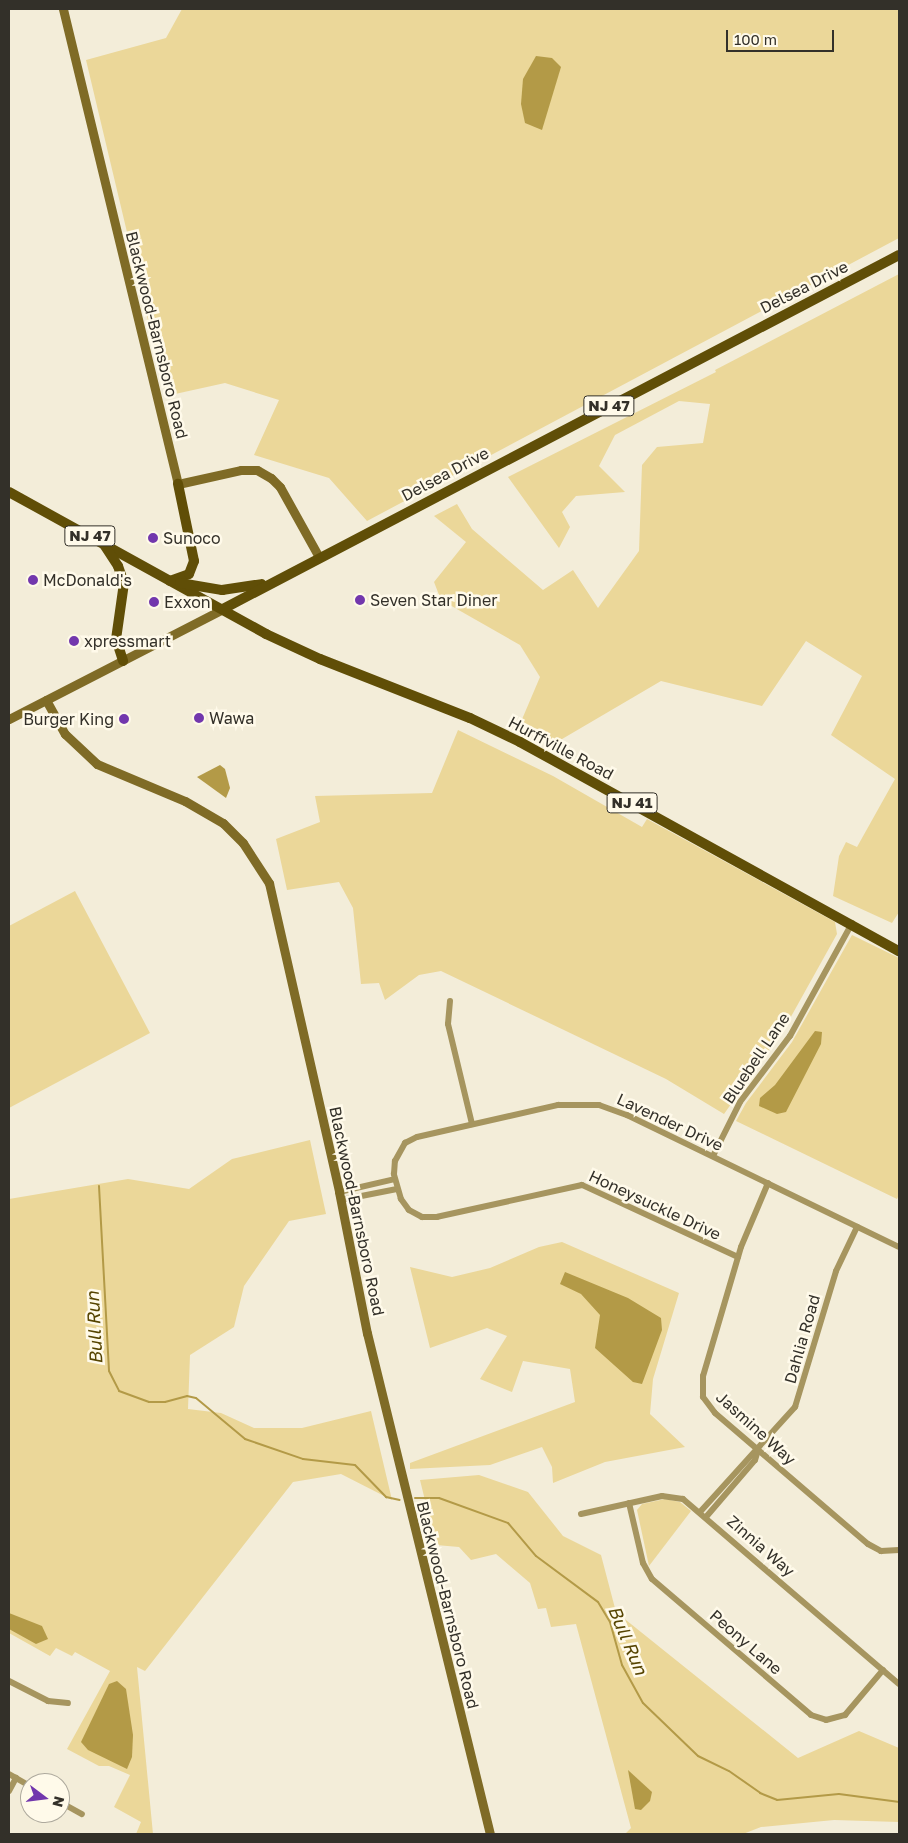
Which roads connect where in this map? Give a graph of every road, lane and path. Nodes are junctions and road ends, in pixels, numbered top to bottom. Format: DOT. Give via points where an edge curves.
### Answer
graph roads {
  1 [pos="63,9"];
  2 [pos="899,255"];
  3 [pos="178,484"];
  4 [pos="9,492"];
  5 [pos="103,543"];
  6 [pos="319,557"];
  7 [pos="170,581"];
  8 [pos="271,582"];
  9 [pos="223,610"];
  10 [pos="123,661"];
  11 [pos="46,700"];
  12 [pos="9,719"];
  13 [pos="852,923"];
  14 [pos="899,952"];
  15 [pos="450,1001"];
  16 [pos="472,1124"];
  17 [pos="713,1156"];
  18 [pos="395,1179"];
  19 [pos="768,1184"];
  20 [pos="397,1189"];
  21 [pos="340,1196"];
  22 [pos="857,1227"];
  23 [pos="899,1247"];
  24 [pos="738,1257"];
  25 [pos="758,1450"];
  26 [pos="629,1503"];
  27 [pos="700,1512"];
  28 [pos="581,1514"];
  29 [pos="706,1517"];
  30 [pos="899,1550"];
  31 [pos="884,1670"];
  32 [pos="9,1681"];
  33 [pos="899,1684"];
  34 [pos="68,1703"];
  35 [pos="9,1774"];
  36 [pos="16,1778"];
  37 [pos="20,1780"];
  38 [pos="9,1791"];
  39 [pos="70,1807"];
  40 [pos="82,1814"];
  41 [pos="490,1834"];
  1 -- 3 [label="main road, Blackwood-Barnsboro Road"];
  2 -- 6 [label="main road, Delsea Drive / NJ 47"];
  3 -- 6 [label="main road" via="241,470 257,470 280,487"];
  3 -- 7 [label="main road" via="194,561 189,574"];
  4 -- 5 [label="main road, NJ 47"];
  5 -- 7 [label="main road, NJ 47"];
  5 -- 10 [label="main road" via="118,566 124,583 116,639"];
  6 -- 8 [label="main road, Delsea Drive / NJ 47"];
  7 -- 8 [label="main road, NJ 47" via="222,590"];
  7 -- 9 [label="main road, NJ 47"];
  8 -- 9 [label="main road, Delsea Drive / NJ 47"];
  9 -- 10 [label="main road"];
  9 -- 13 [label="main road, Hurffville Road / NJ 41" via="313,656 512,738"];
  10 -- 11 [label="main road"];
  11 -- 12 [label="main road"];
  11 -- 21 [label="main road, Blackwood-Barnsboro Road" via="66,734 97,764 206,811 243,844 260,866 274,898"];
  13 -- 14 [label="main road, Hurffville Road / NJ 41"];
  13 -- 17 [label="street, Bluebell Lane" via="790,1036 740,1102"];
  15 -- 16 [label="street" via="448,1024"];
  16 -- 17 [label="street, Lavender Drive" via="558,1105 591,1104 620,1112"];
  16 -- 18 [label="street, Lavender Drive" via="405,1143 395,1161"];
  17 -- 19 [label="street, Lavender Drive"];
  18 -- 20 [label="street, Lavender Drive"];
  18 -- 21 [label="street"];
  19 -- 22 [label="street, Lavender Drive"];
  19 -- 24 [label="street, Jasmine Way"];
  20 -- 21 [label="street"];
  20 -- 24 [label="street, Honeysuckle Drive" via="407,1208 429,1218 568,1186 585,1185"];
  21 -- 41 [label="main road, Blackwood-Barnsboro Road" via="368,1341"];
  22 -- 23 [label="street, Lavender Drive"];
  22 -- 25 [label="street, Dahlia Road" via="836,1271 797,1404"];
  24 -- 25 [label="street, Jasmine Way" via="702,1388 711,1409"];
  25 -- 27 [label="street, Dahlia Road" via="750,1453"];
  25 -- 29 [label="street, Dahlia Road" via="755,1460"];
  25 -- 30 [label="street, Jasmine Way" via="870,1546 885,1552"];
  26 -- 27 [label="street, Zinnia Way" via="673,1496"];
  26 -- 28 [label="street, Zinnia Way"];
  26 -- 31 [label="street, Peony Lane" via="645,1568 652,1579 810,1715 826,1720 845,1714"];
  27 -- 29 [label="street, Zinnia Way"];
  29 -- 31 [label="street, Zinnia Way"];
  31 -- 33 [label="street, Zinnia Way"];
  32 -- 34 [label="street" via="48,1701"];
  35 -- 36 [label="street"];
  36 -- 37 [label="street"];
  36 -- 38 [label="street"];
  39 -- 40 [label="street"];
}
